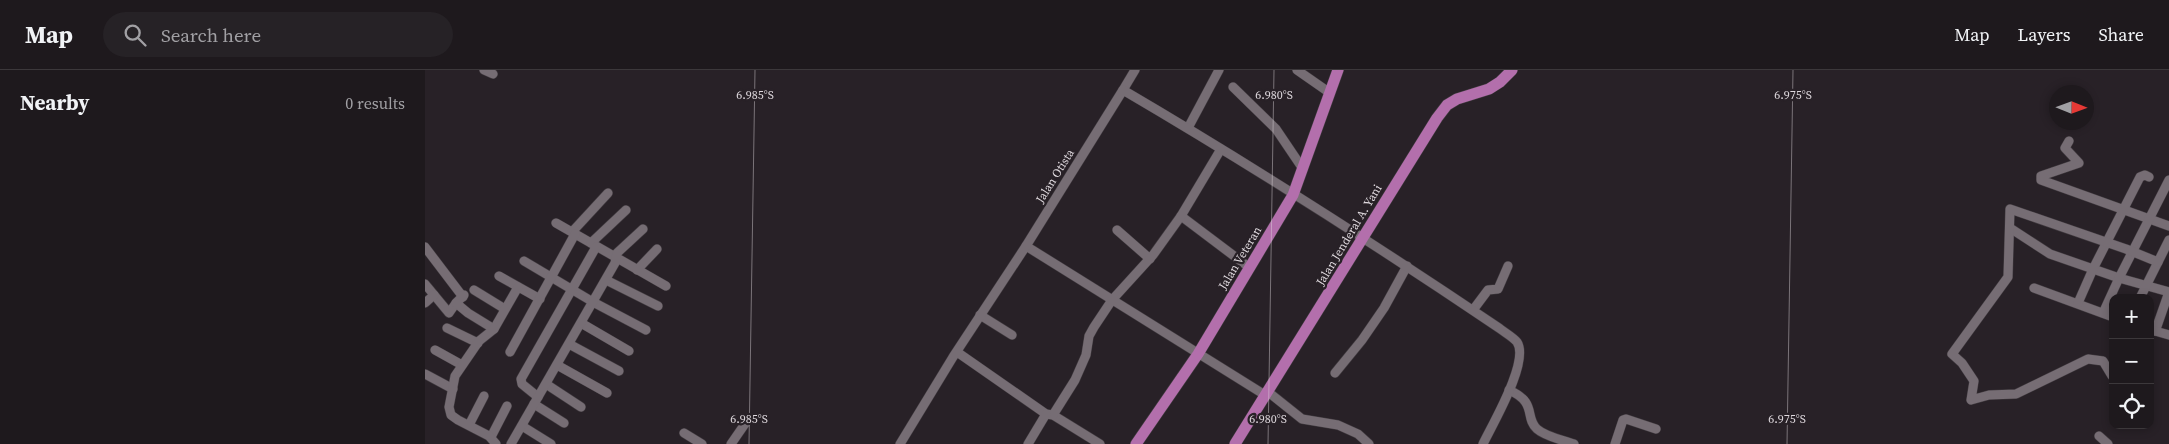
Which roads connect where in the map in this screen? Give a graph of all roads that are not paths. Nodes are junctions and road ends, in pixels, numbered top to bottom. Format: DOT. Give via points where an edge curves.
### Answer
graph roads {
  1 [pos="1135,70"];
  2 [pos="1219,70"];
  3 [pos="1297,70"];
  4 [pos="1338,70"];
  5 [pos="1512,70"];
  6 [pos="1233,87"];
  7 [pos="1123,90"];
  8 [pos="1330,93"];
  9 [pos="1188,128"];
  10 [pos="2069,141"];
  11 [pos="1221,149"];
  12 [pos="1303,169"];
  13 [pos="2149,176"];
  14 [pos="2169,180"];
  15 [pos="608,193"];
  16 [pos="1293,195"];
  17 [pos="2124,208"];
  18 [pos="626,210"];
  19 [pos="1181,216"];
  20 [pos="2149,217"];
  21 [pos="556,223"];
  22 [pos="2169,226"];
  23 [pos="643,228"];
  24 [pos="2010,228"];
  25 [pos="1117,230"];
  26 [pos="574,233"];
  27 [pos="1363,237"];
  28 [pos="2169,240"];
  29 [pos="2106,242"];
  30 [pos="594,245"];
  31 [pos="1026,246"];
  32 [pos="657,249"];
  33 [pos="2132,251"];
  34 [pos="427,252"];
  35 [pos="616,258"];
  36 [pos="1150,259"];
  37 [pos="524,261"];
  38 [pos="2158,262"];
  39 [pos="1407,266"];
  40 [pos="1508,266"];
  41 [pos="1250,268"];
  42 [pos="2093,269"];
  43 [pos="637,270"];
  44 [pos="499,276"];
  45 [pos="551,277"];
  46 [pos="2119,278"];
  47 [pos="606,280"];
  48 [pos="425,284"];
  49 [pos="518,286"];
  50 [pos="666,286"];
  51 [pos="2145,286"];
  52 [pos="2034,288"];
  53 [pos="474,290"];
  54 [pos="572,290"];
  55 [pos="2142,294"];
  56 [pos="434,295"];
  57 [pos="461,298"];
  58 [pos="540,298"];
  59 [pos="1112,300"];
  60 [pos="593,302"];
  61 [pos="425,303"];
  62 [pos="2078,303"];
  63 [pos="658,306"];
  64 [pos="505,309"];
  65 [pos="1473,310"];
  66 [pos="2103,313"];
  67 [pos="980,315"];
  68 [pos="2109,315"];
  69 [pos="581,323"];
  70 [pos="447,328"];
  71 [pos="494,329"];
  72 [pos="2154,329"];
  73 [pos="646,330"];
  74 [pos="2154,331"];
  75 [pos="1011,335"];
  76 [pos="2169,335"];
  77 [pos="478,344"];
  78 [pos="569,344"];
  79 [pos="435,350"];
  80 [pos="629,351"];
  81 [pos="510,352"];
  82 [pos="957,352"];
  83 [pos="1198,354"];
  84 [pos="462,365"];
  85 [pos="557,365"];
  86 [pos="619,371"];
  87 [pos="2109,371"];
  88 [pos="425,374"];
  89 [pos="1335,374"];
  90 [pos="545,384"];
  91 [pos="453,389"];
  92 [pos="1509,390"];
  93 [pos="607,393"];
  94 [pos="1266,393"];
  95 [pos="484,396"];
  96 [pos="536,401"];
  97 [pos="507,406"];
  98 [pos="581,407"];
  99 [pos="1049,415"];
  100 [pos="749,418"];
  101 [pos="564,423"];
  102 [pos="469,425"];
  103 [pos="522,426"];
  104 [pos="1656,429"];
  105 [pos="684,433"];
  106 [pos="2099,436"];
  107 [pos="494,441"];
  108 [pos="511,444"];
  109 [pos="551,444"];
  110 [pos="702,444"];
  111 [pos="731,444"];
  112 [pos="900,444"];
  113 [pos="1028,444"];
  114 [pos="1100,444"];
  115 [pos="1136,444"];
  116 [pos="1235,444"];
  117 [pos="1369,444"];
  118 [pos="1483,444"];
  119 [pos="1574,444"];
  120 [pos="1615,444"];
  121 [pos="2108,444"];
  1 -- 7 [label="street, Jalan Otista"];
  2 -- 9 [label="street"];
  3 -- 8 [label="street"];
  4 -- 8 [label="main road, Jalan Veteran"];
  5 -- 27 [label="main road, Jalan Jenderal A. Yani" via="1489,89 1447,105"];
  6 -- 12 [label="street" via="1276,129"];
  7 -- 9 [label="street"];
  7 -- 31 [label="street, Jalan Otista"];
  8 -- 12 [label="main road, Jalan Veteran"];
  9 -- 11 [label="street"];
  10 -- 17 [label="street" via="2065,148 2079,162 2041,176 2041,180"];
  11 -- 16 [label="street"];
  11 -- 19 [label="street"];
  12 -- 16 [label="main road, Jalan Veteran"];
  13 -- 17 [label="street" via="2141,177"];
  14 -- 20 [label="street"];
  15 -- 26 [label="street"];
  16 -- 27 [label="street"];
  16 -- 41 [label="main road, Jalan Veteran"];
  17 -- 20 [label="street"];
  17 -- 29 [label="street"];
  18 -- 30 [label="street"];
  19 -- 36 [label="street"];
  19 -- 41 [label="street"];
  20 -- 22 [label="street"];
  20 -- 33 [label="street"];
  21 -- 26 [label="street"];
  23 -- 35 [label="street" via="617,253"];
  24 -- 29 [label="street" via="2011,209"];
  24 -- 42 [label="street" via="2045,251"];
  24 -- 87 [label="street" via="2008,277 1952,354 1974,381 1971,400 1989,395 2017,394 2088,359 2103,361"];
  25 -- 36 [label="street"];
  26 -- 30 [label="street"];
  26 -- 45 [label="street"];
  27 -- 39 [label="street"];
  27 -- 94 [label="main road, Jalan Jenderal A. Yani"];
  28 -- 38 [label="street"];
  29 -- 33 [label="street"];
  29 -- 42 [label="street"];
  30 -- 35 [label="street"];
  30 -- 54 [label="street"];
  31 -- 59 [label="street"];
  31 -- 67 [label="street, Jalan Otista"];
  32 -- 43 [label="street"];
  33 -- 38 [label="street"];
  33 -- 46 [label="street"];
  34 -- 57 [label="street"];
  35 -- 43 [label="street"];
  35 -- 47 [label="street"];
  36 -- 59 [label="street"];
  37 -- 45 [label="street"];
  38 -- 51 [label="street"];
  39 -- 65 [label="street"];
  39 -- 89 [label="street" via="1384,308"];
  40 -- 65 [label="street" via="1498,289 1488,290"];
  41 -- 83 [label="main road, Jalan Veteran"];
  42 -- 46 [label="street"];
  42 -- 62 [label="street"];
  43 -- 50 [label="street"];
  44 -- 49 [label="street"];
  45 -- 54 [label="street"];
  45 -- 58 [label="street"];
  46 -- 51 [label="street"];
  46 -- 66 [label="street"];
  47 -- 60 [label="street"];
  47 -- 63 [label="street"];
  48 -- 56 [label="street"];
  49 -- 58 [label="street"];
  49 -- 64 [label="street"];
  51 -- 55 [label="street"];
  51 -- 72 [label="street" via="2169,292"];
  52 -- 62 [label="street"];
  53 -- 64 [label="street"];
  54 -- 60 [label="street"];
  54 -- 96 [label="street" via="521,379"];
  56 -- 57 [label="street" via="449,313"];
  56 -- 61 [label="street"];
  57 -- 71 [label="street" via="468,313"];
  58 -- 81 [label="street"];
  59 -- 83 [label="street"];
  59 -- 99 [label="street" via="1089,336 1086,355 1075,380"];
  60 -- 69 [label="street"];
  60 -- 73 [label="street"];
  62 -- 66 [label="street"];
  64 -- 71 [label="street"];
  65 -- 92 [label="street" via="1518,343 1520,355"];
  66 -- 68 [label="street"];
  67 -- 75 [label="street"];
  67 -- 82 [label="street, Jalan Otista"];
  69 -- 78 [label="street"];
  69 -- 80 [label="street"];
  70 -- 77 [label="street"];
  71 -- 77 [label="street"];
  74 -- 76 [label="street"];
  77 -- 84 [label="street"];
  78 -- 85 [label="street"];
  78 -- 86 [label="street"];
  79 -- 84 [label="street"];
  82 -- 99 [label="street"];
  82 -- 112 [label="street, Jalan Otista"];
  83 -- 94 [label="street"];
  83 -- 115 [label="main road, Jalan Veteran"];
  84 -- 91 [label="street" via="455,376"];
  85 -- 90 [label="street"];
  85 -- 93 [label="street"];
  88 -- 91 [label="street"];
  90 -- 96 [label="street"];
  90 -- 98 [label="street"];
  91 -- 102 [label="street" via="449,407 451,415"];
  92 -- 118 [label="street"];
  92 -- 119 [label="street" via="1529,406 1533,424 1538,430"];
  94 -- 116 [label="main road, Jalan Jenderal A. Yani"];
  94 -- 117 [label="street" via="1302,418 1338,425 1358,434"];
  95 -- 102 [label="street"];
  96 -- 101 [label="street"];
  96 -- 103 [label="street"];
  97 -- 107 [label="street"];
  99 -- 113 [label="street"];
  99 -- 114 [label="street"];
  100 -- 111 [label="street"];
  102 -- 107 [label="street"];
  103 -- 108 [label="street"];
  103 -- 109 [label="street"];
  104 -- 120 [label="street" via="1625,419"];
  105 -- 110 [label="street"];
  106 -- 121 [label="street"];
}
